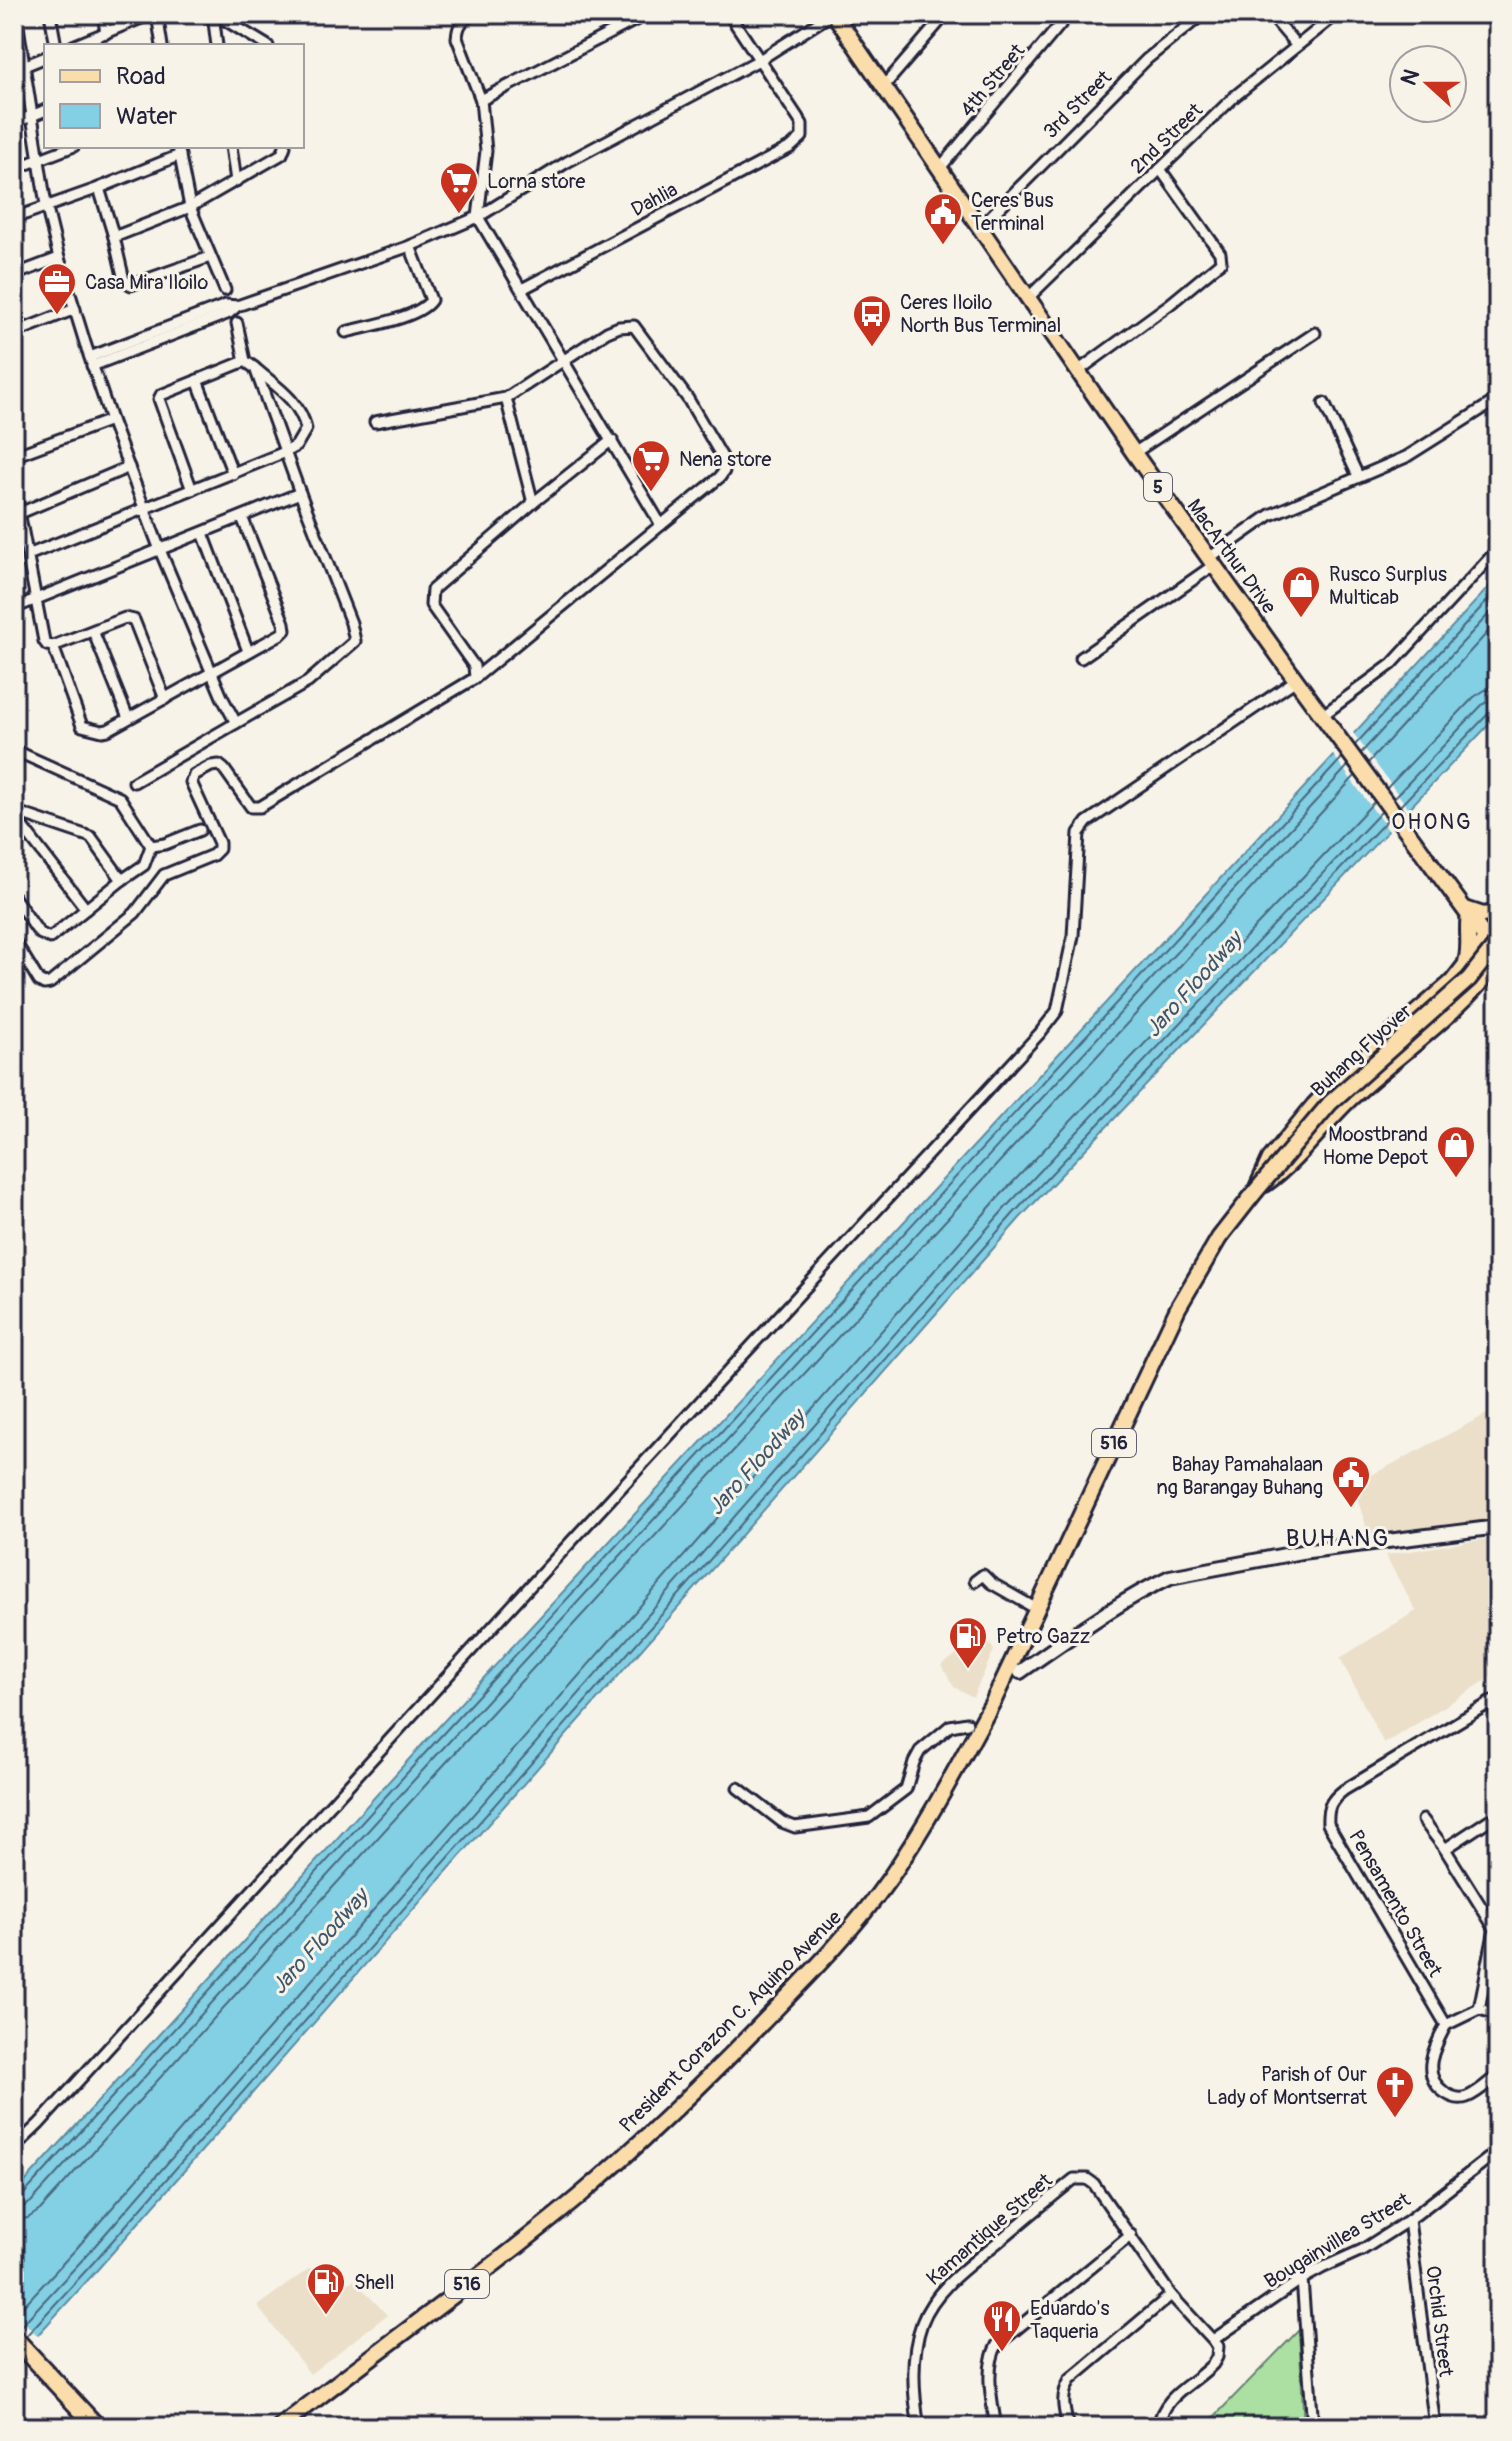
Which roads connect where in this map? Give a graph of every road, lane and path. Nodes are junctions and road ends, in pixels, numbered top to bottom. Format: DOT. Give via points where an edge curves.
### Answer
graph roads {
  1 [pos="16,14"];
  2 [pos="50,14"];
  3 [pos="103,14"];
  4 [pos="154,14"];
  5 [pos="214,14"];
  6 [pos="473,14"];
  7 [pos="647,14"];
  8 [pos="729,14"];
  9 [pos="833,14"];
  10 [pos="946,14"];
  11 [pos="1069,14"];
  12 [pos="1203,14"];
  13 [pos="1270,14"];
  14 [pos="1337,14"];
  15 [pos="1493,14"];
  16 [pos="1498,22"];
  17 [pos="106,33"];
  18 [pos="56,44"];
  19 [pos="78,44"];
  20 [pos="162,44"];
  21 [pos="217,44"];
  22 [pos="265,44"];
  23 [pos="1297,46"];
  24 [pos="44,58"];
  25 [pos="761,59"];
  26 [pos="26,65"];
  27 [pos="14,70"];
  28 [pos="884,86"];
  29 [pos="481,100"];
  30 [pos="44,111"];
  31 [pos="33,115"];
  32 [pos="14,123"];
  33 [pos="69,148"];
  34 [pos="231,148"];
  35 [pos="284,148"];
  36 [pos="179,151"];
  37 [pos="38,160"];
  38 [pos="940,168"];
  39 [pos="14,169"];
  40 [pos="1160,169"];
  41 [pos="236,181"];
  42 [pos="99,188"];
  43 [pos="46,205"];
  44 [pos="190,207"];
  45 [pos="478,217"];
  46 [pos="14,218"];
  47 [pos="981,226"];
  48 [pos="114,237"];
  49 [pos="410,246"];
  50 [pos="210,257"];
  51 [pos="59,258"];
  52 [pos="14,275"];
  53 [pos="522,289"];
  54 [pos="225,290"];
  55 [pos="1029,297"];
  56 [pos="75,309"];
  57 [pos="237,323"];
  58 [pos="346,332"];
  59 [pos="14,333"];
  60 [pos="1315,333"];
  61 [pos="564,360"];
  62 [pos="245,361"];
  63 [pos="91,362"];
  64 [pos="255,368"];
  65 [pos="1078,371"];
  66 [pos="197,380"];
  67 [pos="506,398"];
  68 [pos="1498,399"];
  69 [pos="1324,403"];
  70 [pos="111,420"];
  71 [pos="375,422"];
  72 [pos="612,440"];
  73 [pos="285,452"];
  74 [pos="1134,453"];
  75 [pos="14,456"];
  76 [pos="129,467"];
  77 [pos="233,474"];
  78 [pos="1358,476"];
  79 [pos="14,486"];
  80 [pos="192,490"];
  81 [pos="300,493"];
  82 [pos="533,503"];
  83 [pos="145,507"];
  84 [pos="20,513"];
  85 [pos="242,517"];
  86 [pos="661,525"];
  87 [pos="203,533"];
  88 [pos="1498,549"];
  89 [pos="160,550"];
  90 [pos="28,555"];
  91 [pos="1211,562"];
  92 [pos="35,601"];
  93 [pos="14,608"];
  94 [pos="93,631"];
  95 [pos="53,646"];
  96 [pos="248,651"];
  97 [pos="1081,658"];
  98 [pos="212,672"];
  99 [pos="475,678"];
  100 [pos="1296,680"];
  101 [pos="165,699"];
  102 [pos="128,718"];
  103 [pos="1325,718"];
  104 [pos="236,723"];
  105 [pos="14,750"];
  106 [pos="134,782"];
  107 [pos="14,814"];
  108 [pos="200,830"];
  109 [pos="151,846"];
  110 [pos="122,880"];
  111 [pos="14,897"];
  112 [pos="86,909"];
  113 [pos="1467,912"];
  114 [pos="1498,912"];
  115 [pos="1498,923"];
  116 [pos="14,940"];
  117 [pos="1492,940"];
  118 [pos="1498,958"];
  119 [pos="1465,968"];
  120 [pos="1498,984"];
  121 [pos="1472,992"];
  122 [pos="1255,1192"];
  123 [pos="1498,1527"];
  124 [pos="975,1581"];
  125 [pos="1035,1608"];
  126 [pos="1020,1672"];
  127 [pos="1494,1701"];
  128 [pos="991,1705"];
  129 [pos="1498,1715"];
  130 [pos="967,1723"];
  131 [pos="738,1788"];
  132 [pos="1423,1820"];
  133 [pos="1498,1820"];
  134 [pos="1445,1849"];
  135 [pos="1497,1928"];
  136 [pos="1479,2009"];
  137 [pos="1498,2018"];
  138 [pos="1446,2025"];
  139 [pos="1498,2075"];
  140 [pos="14,2148"];
  141 [pos="1498,2151"];
  142 [pos="1498,2162"];
  143 [pos="1477,2166"];
  144 [pos="1409,2220"];
  145 [pos="1131,2235"];
  146 [pos="1302,2279"];
  147 [pos="1171,2295"];
  148 [pos="14,2338"];
  149 [pos="1213,2340"];
  150 [pos="97,2427"];
  151 [pos="280,2427"];
  152 [pos="919,2427"];
  153 [pos="996,2427"];
  154 [pos="1068,2427"];
  155 [pos="1158,2427"];
  156 [pos="1313,2427"];
  157 [pos="1435,2427"];
  1 -- 26 [label="street"];
  2 -- 18 [label="street"];
  3 -- 17 [label="street"];
  4 -- 17 [label="street"];
  4 -- 20 [label="street"];
  5 -- 21 [label="street"];
  5 -- 22 [label="street"];
  6 -- 29 [label="street" via="461,21 457,38"];
  7 -- 29 [label="street"];
  8 -- 25 [label="street"];
  9 -- 25 [label="street"];
  9 -- 28 [label="main road, MacArthur Drive / 5"];
  10 -- 28 [label="street"];
  11 -- 38 [label="street, 4th Street"];
  12 -- 47 [label="street, 3rd Street" via="1147,59"];
  13 -- 23 [label="street"];
  14 -- 23 [label="street, 2nd Street"];
  15 -- 16 [label="street"];
  17 -- 19 [label="street"];
  23 -- 40 [label="street, 2nd Street" via="1235,96"];
  24 -- 26 [label="street"];
  25 -- 45 [label="street" via="567,162"];
  25 -- 53 [label="street, Dahlia" via="802,124 802,137"];
  26 -- 27 [label="street"];
  26 -- 31 [label="street"];
  28 -- 38 [label="main road, MacArthur Drive / 5"];
  29 -- 45 [label="street" via="486,151"];
  30 -- 31 [label="street"];
  31 -- 32 [label="street"];
  31 -- 37 [label="street"];
  33 -- 37 [label="street"];
  34 -- 41 [label="street"];
  35 -- 41 [label="street"];
  36 -- 42 [label="street"];
  36 -- 44 [label="street"];
  37 -- 39 [label="street"];
  37 -- 43 [label="street"];
  38 -- 47 [label="main road, MacArthur Drive / 5"];
  40 -- 55 [label="street, 2nd Street"];
  40 -- 65 [label="street" via="1220,253 1221,262"];
  41 -- 44 [label="street"];
  42 -- 43 [label="street"];
  42 -- 48 [label="street"];
  43 -- 46 [label="street"];
  43 -- 51 [label="street"];
  44 -- 48 [label="street"];
  44 -- 50 [label="street"];
  45 -- 49 [label="street"];
  45 -- 53 [label="street"];
  47 -- 55 [label="main road, MacArthur Drive / 5"];
  48 -- 50 [label="street" via="124,280 131,285"];
  49 -- 58 [label="street" via="431,300 427,307"];
  49 -- 63 [label="street" via="237,306 226,305 222,312"];
  50 -- 54 [label="street"];
  51 -- 52 [label="street"];
  51 -- 56 [label="street"];
  53 -- 61 [label="street"];
  55 -- 65 [label="main road, MacArthur Drive / 5"];
  56 -- 59 [label="street"];
  56 -- 63 [label="street"];
  57 -- 62 [label="street"];
  60 -- 74 [label="street"];
  61 -- 67 [label="street"];
  61 -- 72 [label="street"];
  61 -- 86 [label="street" via="607,332 634,326 721,452 725,462 720,477"];
  62 -- 64 [label="street"];
  62 -- 66 [label="street"];
  63 -- 70 [label="street"];
  64 -- 73 [label="street"];
  64 -- 73 [label="street" via="292,401 305,422 302,438"];
  65 -- 74 [label="main road, MacArthur Drive / 5"];
  66 -- 77 [label="street"];
  66 -- 80 [label="street" via="159,399"];
  67 -- 71 [label="street"];
  67 -- 82 [label="street"];
  68 -- 78 [label="street" via="1406,457"];
  69 -- 78 [label="street"];
  70 -- 75 [label="street"];
  70 -- 76 [label="street"];
  72 -- 82 [label="street"];
  72 -- 86 [label="street"];
  73 -- 77 [label="street"];
  73 -- 81 [label="street"];
  74 -- 91 [label="main road, MacArthur Drive / 5"];
  76 -- 83 [label="street"];
  76 -- 84 [label="street"];
  77 -- 80 [label="street"];
  78 -- 91 [label="street" via="1270,515"];
  79 -- 84 [label="street"];
  80 -- 83 [label="street"];
  81 -- 85 [label="street"];
  81 -- 104 [label="street" via="355,641 308,682"];
  82 -- 99 [label="street" via="432,590 431,605 474,666"];
  83 -- 89 [label="street"];
  83 -- 90 [label="street"];
  84 -- 90 [label="street"];
  85 -- 87 [label="street"];
  85 -- 96 [label="street" via="285,630"];
  86 -- 99 [label="street"];
  87 -- 89 [label="street"];
  87 -- 96 [label="street"];
  88 -- 103 [label="street" via="1392,664"];
  89 -- 92 [label="street"];
  89 -- 98 [label="street"];
  90 -- 92 [label="street"];
  91 -- 97 [label="street"];
  91 -- 100 [label="main road, MacArthur Drive / 5"];
  92 -- 93 [label="street"];
  92 -- 95 [label="street" via="44,641"];
  94 -- 95 [label="street"];
  94 -- 101 [label="street" via="125,618 134,620"];
  94 -- 102 [label="street"];
  95 -- 102 [label="street" via="82,726 108,730"];
  96 -- 98 [label="street"];
  98 -- 101 [label="street"];
  98 -- 104 [label="street"];
  99 -- 116 [label="street" via="260,807 251,807 219,765 194,775 191,782 219,849 164,875 135,913 50,983 39,981"];
  100 -- 103 [label="main road, MacArthur Drive / 5"];
  100 -- 140 [label="street" via="1087,822 1079,833 1073,936 1057,1011 1040,1033"];
  101 -- 102 [label="street"];
  103 -- 113 [label="main road, MacArthur Drive / 5"];
  104 -- 106 [label="street"];
  105 -- 109 [label="street" via="120,798"];
  107 -- 110 [label="street" via="91,837"];
  107 -- 112 [label="street"];
  108 -- 109 [label="street"];
  109 -- 110 [label="street" via="144,865"];
  110 -- 112 [label="street"];
  111 -- 112 [label="street" via="39,933 50,938"];
  113 -- 114 [label="main road"];
  113 -- 117 [label="main road, MacArthur Drive / 5"];
  113 -- 119 [label="main road"];
  115 -- 117 [label="main road, President Corazon C. Aquino Avenue"];
  117 -- 118 [label="main road, MacArthur Drive / 5"];
  117 -- 119 [label="main road, President Corazon C. Aquino Avenue / 516"];
  117 -- 122 [label="main road, Buhang Flyover, bridge" via="1469,979 1330,1103"];
  118 -- 121 [label="main road, President Corazon C. Aquino Avenue / 516"];
  119 -- 122 [label="main road, President Corazon C. Aquino Avenue / 516" via="1314,1105 1270,1159"];
  120 -- 121 [label="main road"];
  121 -- 122 [label="main road, President Corazon C. Aquino Avenue / 516" via="1351,1098 1284,1171"];
  122 -- 125 [label="main road, President Corazon C. Aquino Avenue / 516" via="1219,1238 1178,1308"];
  123 -- 126 [label="street" via="1301,1552 1170,1577"];
  124 -- 125 [label="street" via="983,1575"];
  125 -- 128 [label="main road, President Corazon C. Aquino Avenue / 516"];
  126 -- 128 [label="main road"];
  127 -- 129 [label="street"];
  127 -- 138 [label="street, Pensamento Street" via="1344,1790 1327,1811 1328,1824"];
  128 -- 130 [label="main road"];
  128 -- 151 [label="main road, President Corazon C. Aquino Avenue / 516" via="889,1878 851,1929 751,2034 576,2198"];
  130 -- 131 [label="street" via="950,1726 920,1751 906,1789 869,1817 795,1827"];
  132 -- 134 [label="street"];
  133 -- 134 [label="street" via="1489,1820"];
  134 -- 135 [label="street"];
  135 -- 136 [label="street"];
  136 -- 137 [label="street"];
  136 -- 138 [label="street"];
  138 -- 139 [label="street" via="1430,2066 1438,2088 1465,2098"];
  141 -- 143 [label="street, Bougainvillea Street"];
  142 -- 143 [label="street, Bougainvillea Street"];
  143 -- 144 [label="street, Bougainvillea Street"];
  144 -- 146 [label="street, Bougainvillea Street"];
  144 -- 157 [label="street, Orchid Street"];
  145 -- 147 [label="street, Kamantique Street"];
  145 -- 152 [label="street, Kamantique Street" via="1094,2184 1074,2179 951,2281 921,2325 914,2370"];
  145 -- 153 [label="street" via="997,2345 990,2370"];
  146 -- 149 [label="street, Bougainvillea Street"];
  146 -- 156 [label="street"];
  147 -- 149 [label="street, Kamantique Street"];
  147 -- 154 [label="street" via="1070,2380 1063,2400"];
  148 -- 150 [label="highway"];
  149 -- 155 [label="street" via="1218,2351 1213,2364 1168,2401"];
}
